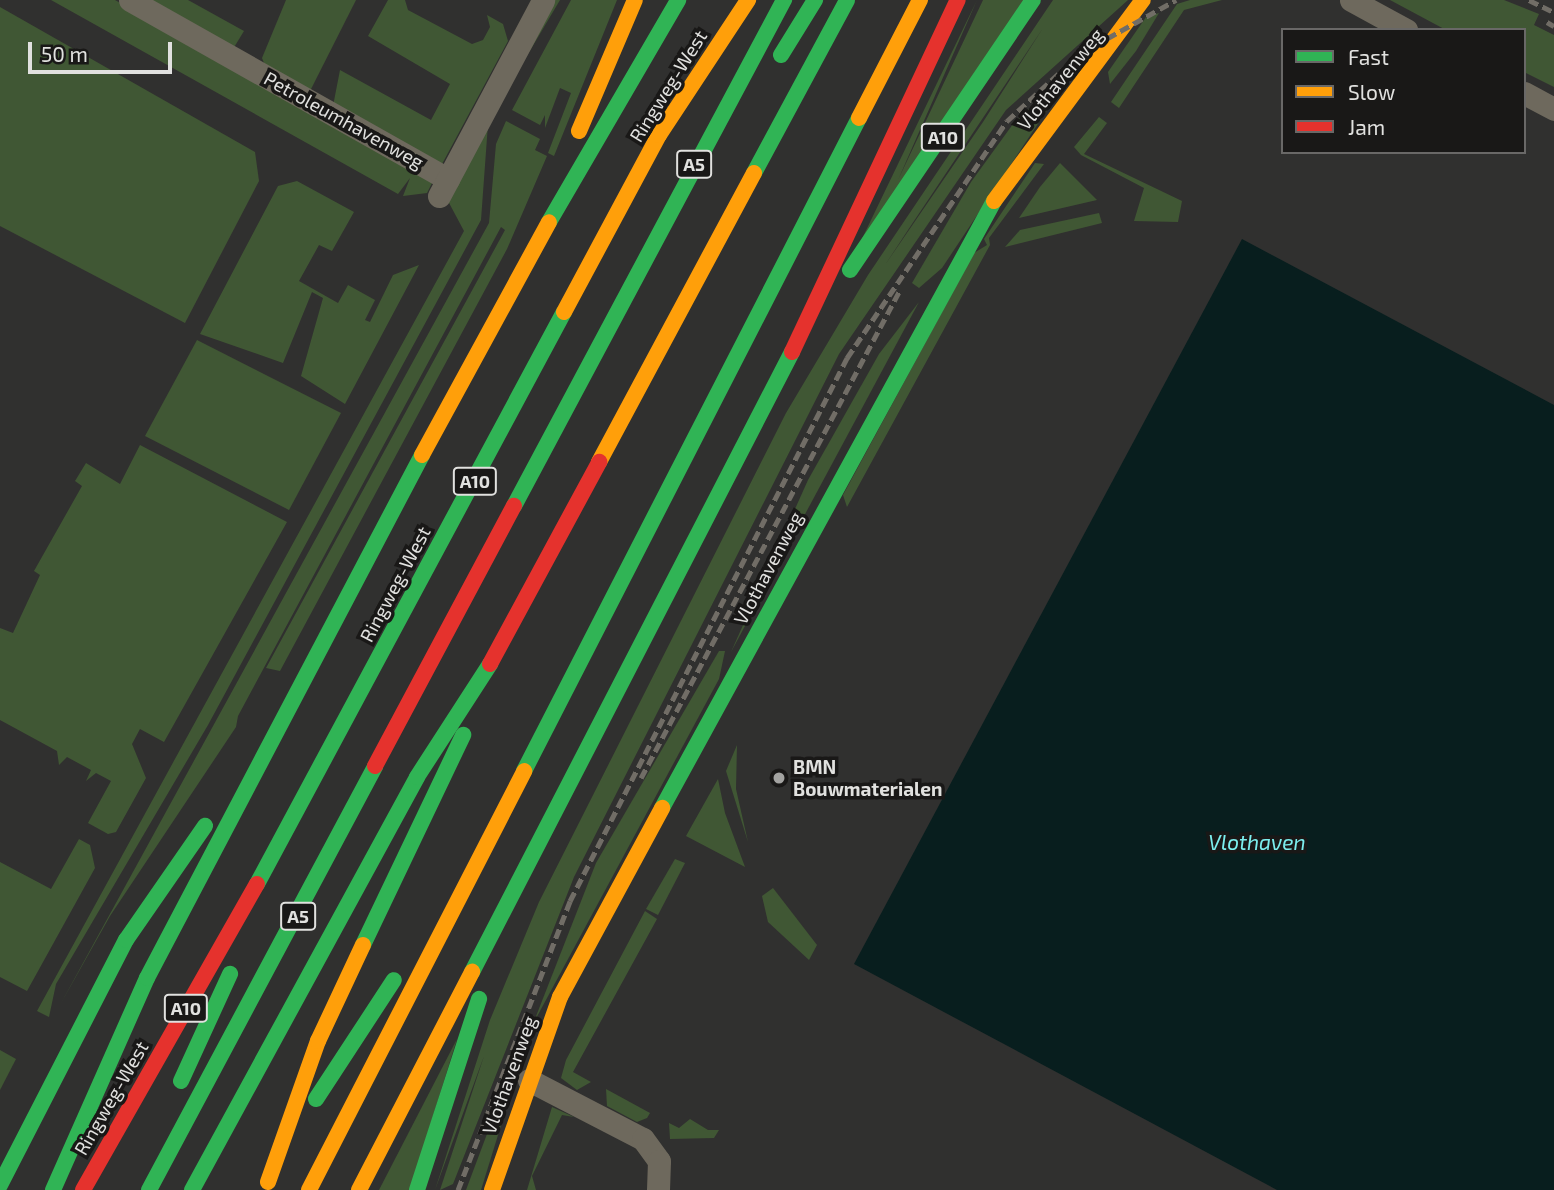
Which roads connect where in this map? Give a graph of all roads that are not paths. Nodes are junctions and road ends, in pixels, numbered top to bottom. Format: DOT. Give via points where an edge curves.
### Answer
graph roads {
  1 [pos="130,0"];
  2 [pos="543,0"];
  3 [pos="635,0"];
  4 [pos="678,0"];
  5 [pos="730,0"];
  6 [pos="748,0"];
  7 [pos="784,0"];
  8 [pos="815,0"];
  9 [pos="847,0"];
  10 [pos="920,0"];
  11 [pos="958,0"];
  12 [pos="1033,0"];
  13 [pos="1143,0"];
  14 [pos="1350,0"];
  15 [pos="1402,28"];
  16 [pos="770,74"];
  17 [pos="1526,94"];
  18 [pos="1554,109"];
  19 [pos="659,135"];
  20 [pos="709,182"];
  21 [pos="536,244"];
  22 [pos="783,371"];
  23 [pos="525,495"];
  24 [pos="490,664"];
  25 [pos="263,749"];
  26 [pos="289,826"];
  27 [pos="474,866"];
  28 [pos="524,879"];
  29 [pos="529,1080"];
  30 [pos="174,1096"];
  31 [pos="145,1156"];
  32 [pos="0,1185"];
  33 [pos="265,1186"];
  34 [pos="53,1190"];
  35 [pos="83,1190"];
  36 [pos="130,1190"];
  37 [pos="149,1190"];
  38 [pos="192,1190"];
  39 [pos="309,1190"];
  40 [pos="359,1190"];
  41 [pos="417,1190"];
  42 [pos="492,1190"];
  43 [pos="658,1190"];
  1 -- 2 [label="street, Petroleumhavenweg" via="443,188"];
  3 -- 21 [label="main road, A10"];
  4 -- 21 [label="main road, A10"];
  5 -- 19 [label="main road, A10"];
  6 -- 19 [label="main road, Ringweg-West / A10"];
  7 -- 23 [label="main road, A5" via="604,328"];
  8 -- 16 [label="main road"];
  9 -- 24 [label="main road"];
  10 -- 27 [label="main road"];
  11 -- 22 [label="main road, A10"];
  12 -- 22 [label="main road, A10"];
  13 -- 29 [label="main road, Vlothavenweg" via="981,219 560,997"];
  14 -- 15 [label="street"];
  17 -- 18 [label="street"];
  19 -- 26 [label="main road, Ringweg-West / A10"];
  20 -- 23 [label="main road, A10"];
  21 -- 25 [label="main road, A10"];
  22 -- 28 [label="main road, A10"];
  23 -- 37 [label="main road, A5"];
  24 -- 33 [label="main road" via="442,790 318,1041"];
  24 -- 38 [label="main road" via="417,777"];
  25 -- 32 [label="main road, A10" via="142,913"];
  25 -- 34 [label="main road, A10" via="147,978"];
  26 -- 30 [label="main road, A5"];
  26 -- 35 [label="main road, Ringweg-West / A10"];
  27 -- 33 [label="main road" via="343,1053"];
  27 -- 39 [label="main road"];
  28 -- 40 [label="main road, A10"];
  28 -- 41 [label="main road, A10"];
  29 -- 42 [label="main road, Vlothavenweg"];
  29 -- 43 [label="street" via="643,1139 659,1161"];
  31 -- 36 [label="main road"];
}
